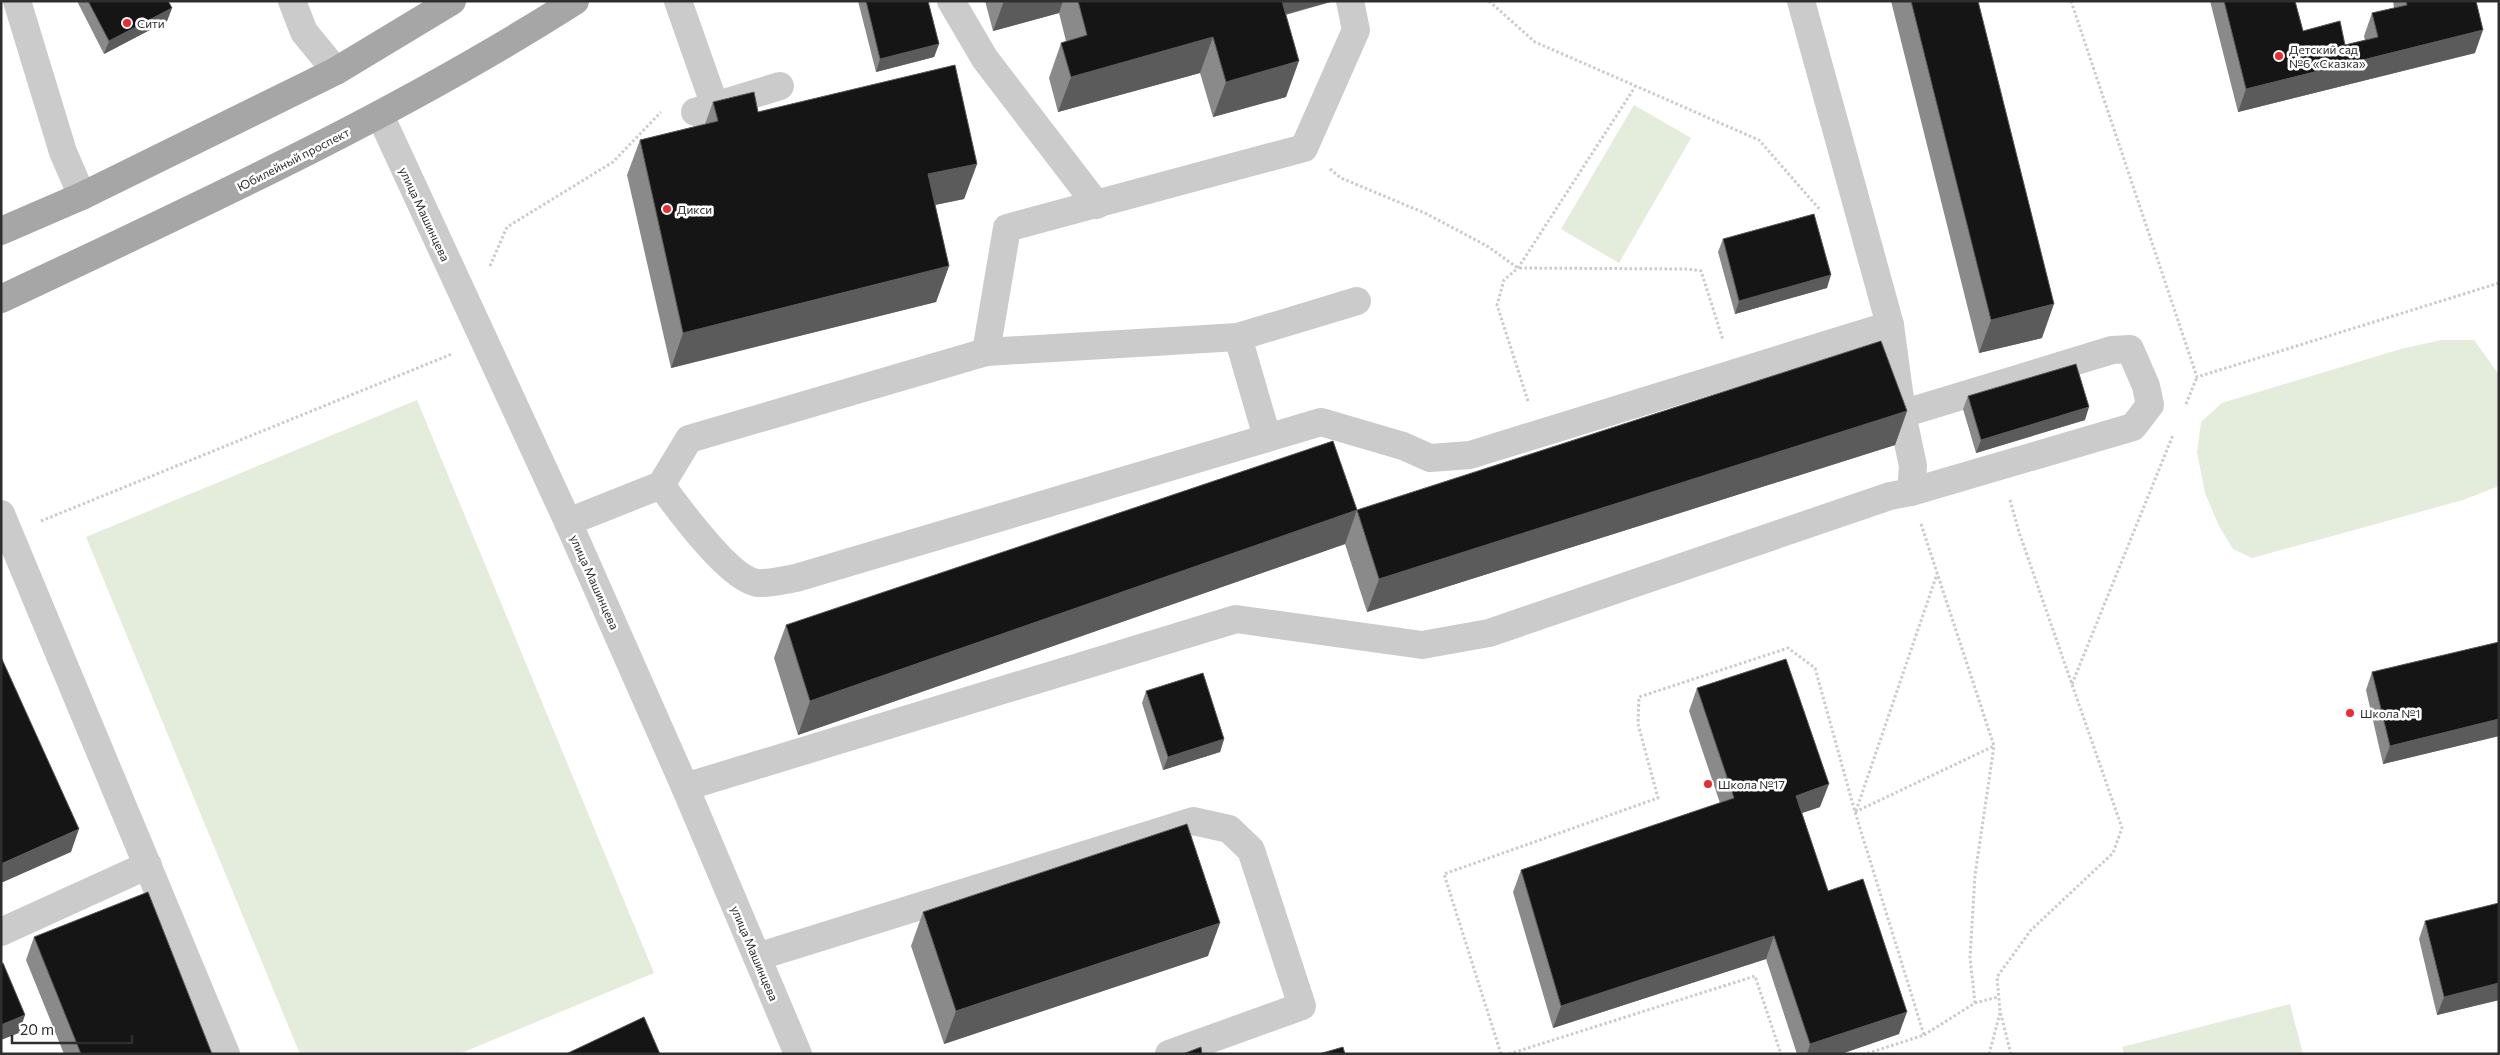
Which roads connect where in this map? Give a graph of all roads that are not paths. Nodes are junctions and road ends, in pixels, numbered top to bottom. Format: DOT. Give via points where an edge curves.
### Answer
graph roads {
  1 [pos="16,1"];
  2 [pos="292,1"];
  3 [pos="452,1"];
  4 [pos="576,1"];
  5 [pos="678,1"];
  6 [pos="951,1"];
  7 [pos="1350,1"];
  8 [pos="1800,1"];
  9 [pos="336,71"];
  10 [pos="780,86"];
  11 [pos="380,115"];
  12 [pos="82,196"];
  13 [pos="1097,204"];
  14 [pos="1,231"];
  15 [pos="1,299"];
  16 [pos="1357,301"];
  17 [pos="1890,325"];
  18 [pos="1238,337"];
  19 [pos="986,352"];
  20 [pos="1902,414"];
  21 [pos="1267,437"];
  22 [pos="661,485"];
  23 [pos="1911,492"];
  24 [pos="568,522"];
  25 [pos="6,524"];
  26 [pos="685,787"];
  27 [pos="148,865"];
  28 [pos="1,932"];
  29 [pos="757,957"];
  30 [pos="226,1054"];
  31 [pos="798,1054"];
  32 [pos="1169,1054"];
  1 -- 12 [label="street" via="63,152"];
  2 -- 9 [label="street" via="304,32"];
  3 -- 9 [label="main road"];
  4 -- 11 [label="main road, Юбилейный проспект"];
  5 -- 10 [label="street" via="701,69 705,109"];
  6 -- 13 [label="street" via="985,59"];
  7 -- 13 [label="street" via="1356,30 1304,148"];
  8 -- 17 [label="street"];
  9 -- 12 [label="main road"];
  11 -- 15 [label="main road, Юбилейный проспект" via="197,207"];
  11 -- 24 [label="street, улица Машинцева"];
  12 -- 14 [label="main road"];
  13 -- 19 [label="street" via="1007,228"];
  16 -- 18 [label="street"];
  17 -- 20 [label="street"];
  17 -- 21 [label="street" via="1470,455 1430,458 1403,446 1321,422"];
  18 -- 19 [label="street"];
  18 -- 21 [label="street"];
  19 -- 22 [label="street" via="690,438"];
  20 -- 23 [label="street" via="1913,466"];
  20 -- 23 [label="street" via="2112,350 2130,349 2146,386 2150,405 2133,428"];
  21 -- 22 [label="street" via="796,578 757,583 739,575 693,527"];
  22 -- 24 [label="street"];
  23 -- 26 [label="street" via="1881,499 1489,633 1422,644 1236,619"];
  24 -- 26 [label="street, улица Машинцева"];
  25 -- 27 [label="street"];
  26 -- 29 [label="street, улица Машинцева"];
  27 -- 28 [label="street"];
  27 -- 30 [label="street"];
  29 -- 31 [label="street, улица Машинцева"];
  29 -- 32 [label="street" via="1193,821 1229,829 1251,850 1302,1006"];
}
